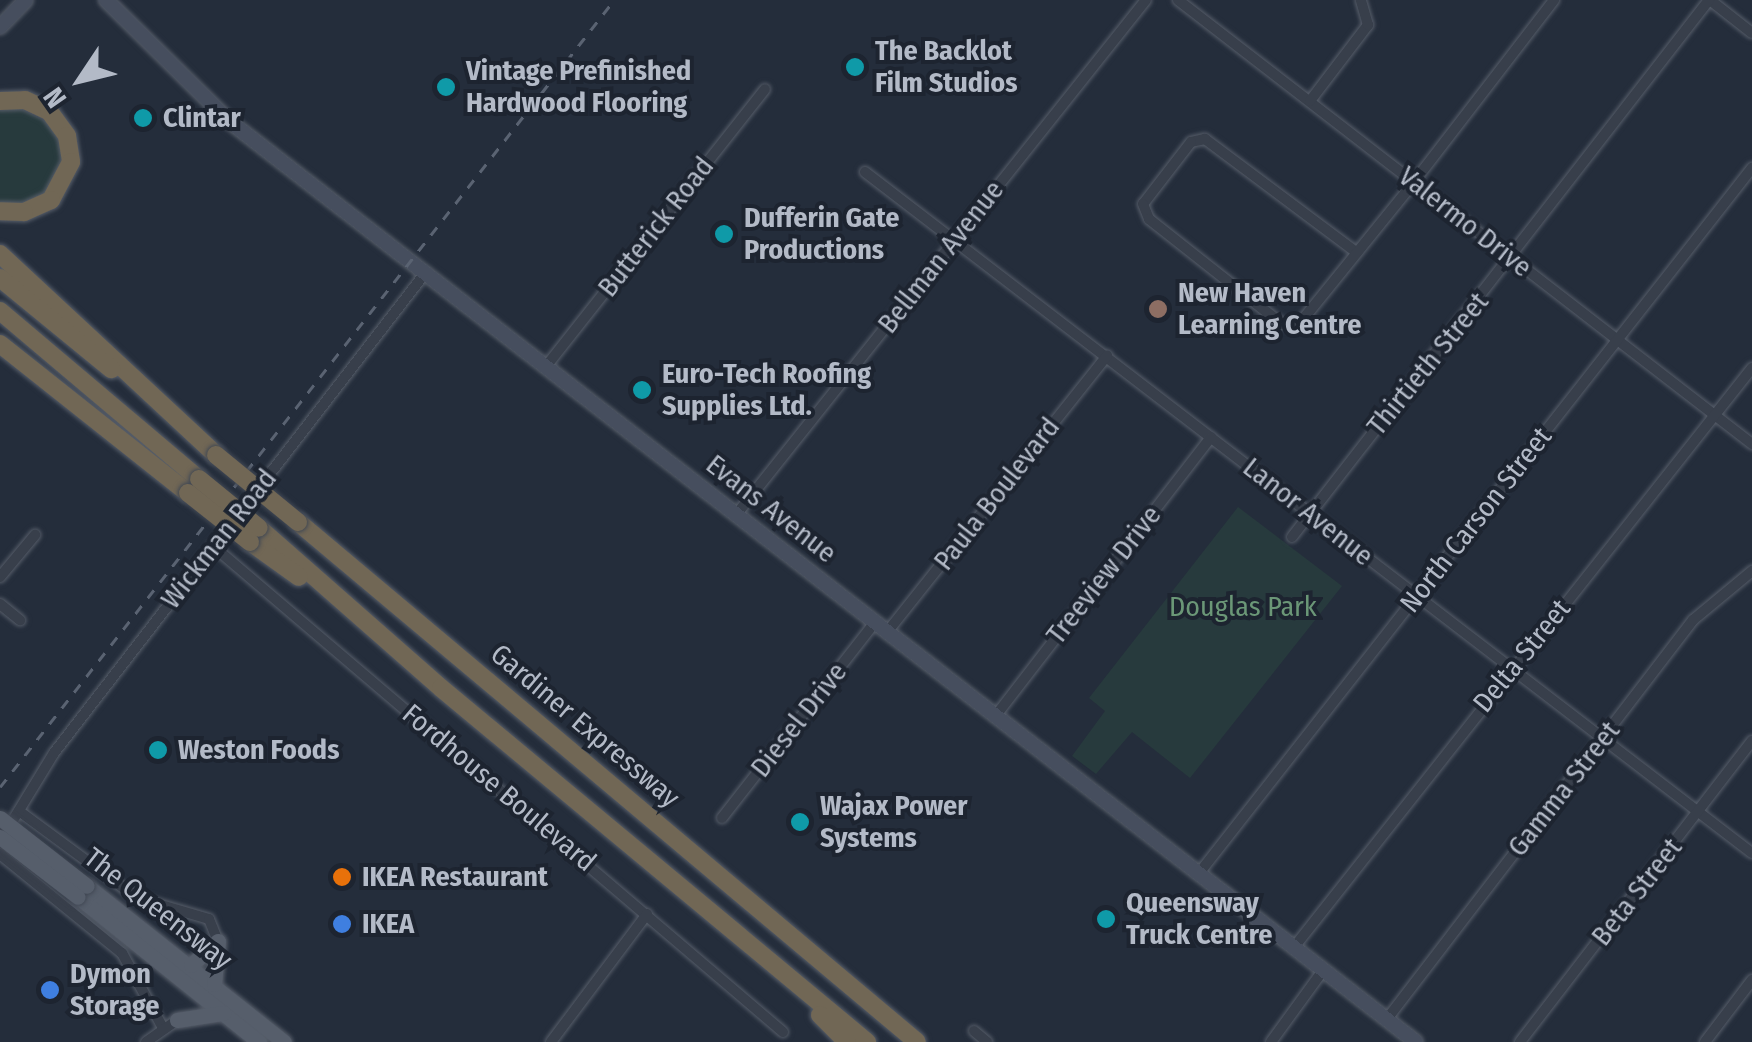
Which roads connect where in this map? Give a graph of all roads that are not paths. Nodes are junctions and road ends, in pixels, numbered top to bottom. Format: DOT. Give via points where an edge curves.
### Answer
graph roads {
  1 [pos="12,0"];
  2 [pos="26,0"];
  3 [pos="107,0"];
  4 [pos="1146,0"];
  5 [pos="1178,0"];
  6 [pos="1360,0"];
  7 [pos="1554,0"];
  8 [pos="1709,0"];
  9 [pos="0,26"];
  10 [pos="1752,33"];
  11 [pos="765,90"];
  12 [pos="0,101"];
  13 [pos="1310,102"];
  14 [pos="1752,168"];
  15 [pos="865,172"];
  16 [pos="1414,181"];
  17 [pos="0,211"];
  18 [pos="954,240"];
  19 [pos="1356,252"];
  20 [pos="0,254"];
  21 [pos="1512,258"];
  22 [pos="426,272"];
  23 [pos="0,278"];
  24 [pos="0,311"];
  25 [pos="1618,340"];
  26 [pos="0,344"];
  27 [pos="0,356"];
  28 [pos="1107,356"];
  29 [pos="548,364"];
  30 [pos="1752,368"];
  31 [pos="75,405"];
  32 [pos="1716,415"];
  33 [pos="1211,436"];
  34 [pos="1752,444"];
  35 [pos="216,455"];
  36 [pos="194,486"];
  37 [pos="1310,513"];
  38 [pos="736,514"];
  39 [pos="36,535"];
  40 [pos="1292,537"];
  41 [pos="213,546"];
  42 [pos="1752,571"];
  43 [pos="0,577"];
  44 [pos="1416,596"];
  45 [pos="0,604"];
  46 [pos="20,620"];
  47 [pos="876,621"];
  48 [pos="888,631"];
  49 [pos="1511,670"];
  50 [pos="996,714"];
  51 [pos="1602,740"];
  52 [pos="1752,741"];
  53 [pos="20,811"];
  54 [pos="1699,814"];
  55 [pos="0,818"];
  56 [pos="722,818"];
  57 [pos="0,839"];
  58 [pos="0,854"];
  59 [pos="1752,854"];
  60 [pos="1200,872"];
  61 [pos="83,892"];
  62 [pos="647,914"];
  63 [pos="218,941"];
  64 [pos="1295,946"];
  65 [pos="191,966"];
  66 [pos="1324,969"];
  67 [pos="790,980"];
  68 [pos="1752,980"];
  69 [pos="214,984"];
  70 [pos="194,988"];
  71 [pos="223,1013"];
  72 [pos="1387,1019"];
  73 [pos="169,1023"];
  74 [pos="974,1031"];
  75 [pos="783,1032"];
  76 [pos="146,1042"];
  77 [pos="259,1042"];
  78 [pos="284,1042"];
  79 [pos="551,1042"];
  80 [pos="846,1042"];
  81 [pos="867,1042"];
  82 [pos="918,1042"];
  83 [pos="987,1042"];
  84 [pos="1271,1042"];
  85 [pos="1416,1042"];
  86 [pos="1520,1042"];
  87 [pos="1706,1042"];
  1 -- 9 [label="main road"];
  2 -- 9 [label="main road"];
  3 -- 22 [label="main road, Evans Avenue" via="230,121"];
  4 -- 18 [label="street, Bellman Avenue"];
  5 -- 13 [label="street, Valermo Drive"];
  6 -- 13 [label="street" via="1368,26"];
  7 -- 16 [label="street"];
  8 -- 10 [label="street"];
  8 -- 21 [label="street, Thirtieth Street"];
  11 -- 29 [label="street, Butterick Road"];
  12 -- 17 [label="highway" via="24,100 50,111 71,149 66,180 51,200 24,212"];
  13 -- 16 [label="street, Valermo Drive"];
  14 -- 25 [label="street, North Carson Street"];
  15 -- 18 [label="street, Lanor Avenue"];
  16 -- 19 [label="street"];
  16 -- 21 [label="street, Valermo Drive"];
  18 -- 28 [label="street, Lanor Avenue"];
  18 -- 38 [label="street, Bellman Avenue"];
  19 -- 19 [label="street" via="1205,139 1191,142 1144,204 1148,219 1282,324 1296,325"];
  20 -- 35 [label="highway, Gardiner Expressway"];
  21 -- 25 [label="street, Valermo Drive"];
  21 -- 37 [label="street, Thirtieth Street"];
  22 -- 29 [label="main road, Evans Avenue"];
  22 -- 41 [label="street, Wickman Road"];
  23 -- 35 [label="highway, Gardiner Expressway"];
  24 -- 36 [label="highway"];
  25 -- 32 [label="street, Valermo Drive"];
  25 -- 44 [label="street, North Carson Street"];
  26 -- 31 [label="highway"];
  27 -- 31 [label="highway"];
  28 -- 33 [label="street, Lanor Avenue"];
  28 -- 48 [label="street, Paula Boulevard"];
  29 -- 38 [label="main road, Evans Avenue"];
  30 -- 32 [label="street, Delta Street"];
  31 -- 36 [label="highway"];
  32 -- 34 [label="street, Valermo Drive"];
  32 -- 49 [label="street, Delta Street"];
  33 -- 37 [label="street, Lanor Avenue"];
  33 -- 50 [label="street, Treeview Drive"];
  35 -- 82 [label="highway, Gardiner Expressway, bridge"];
  36 -- 67 [label="highway, bridge"];
  37 -- 40 [label="street, Thirtieth Street"];
  37 -- 44 [label="street, Lanor Avenue"];
  38 -- 47 [label="main road, Evans Avenue"];
  39 -- 43 [label="street"];
  41 -- 53 [label="street, Wickman Road" via="54,753"];
  41 -- 62 [label="street, Fordhouse Boulevard"];
  42 -- 51 [label="street, Gamma Street" via="1693,620"];
  44 -- 49 [label="street, Lanor Avenue"];
  44 -- 60 [label="street, North Carson Street"];
  45 -- 46 [label="street"];
  47 -- 48 [label="main road, Evans Avenue"];
  47 -- 56 [label="street, Diesel Drive"];
  48 -- 50 [label="main road, Evans Avenue"];
  49 -- 51 [label="street, Lanor Avenue"];
  49 -- 64 [label="street, Delta Street"];
  50 -- 60 [label="main road, Evans Avenue"];
  51 -- 54 [label="street, Lanor Avenue"];
  51 -- 72 [label="street, Gamma Street"];
  52 -- 54 [label="street, Beta Street"];
  53 -- 57 [label="street, Wickman Road"];
  53 -- 63 [label="street" via="137,898 209,918"];
  54 -- 59 [label="street, Lanor Avenue"];
  54 -- 86 [label="street, Beta Street"];
  55 -- 61 [label="main road, The Queensway, bridge"];
  57 -- 61 [label="main road, The Queensway, bridge"];
  58 -- 73 [label="street" via="122,953"];
  60 -- 64 [label="main road, Evans Avenue"];
  61 -- 65 [label="main road, The Queensway"];
  61 -- 70 [label="main road, The Queensway"];
  62 -- 75 [label="street, Fordhouse Boulevard"];
  62 -- 79 [label="street"];
  63 -- 65 [label="main road"];
  63 -- 69 [label="main road"];
  64 -- 66 [label="main road, Evans Avenue"];
  65 -- 69 [label="main road, The Queensway"];
  66 -- 72 [label="main road, Evans Avenue"];
  66 -- 84 [label="street"];
  67 -- 80 [label="highway"];
  67 -- 81 [label="highway"];
  68 -- 87 [label="street"];
  69 -- 78 [label="main road, The Queensway"];
  70 -- 71 [label="main road, The Queensway"];
  70 -- 73 [label="main road"];
  71 -- 73 [label="main road"];
  71 -- 77 [label="main road, The Queensway"];
  72 -- 85 [label="main road, Evans Avenue"];
  73 -- 76 [label="street"];
  74 -- 83 [label="street"];
}
